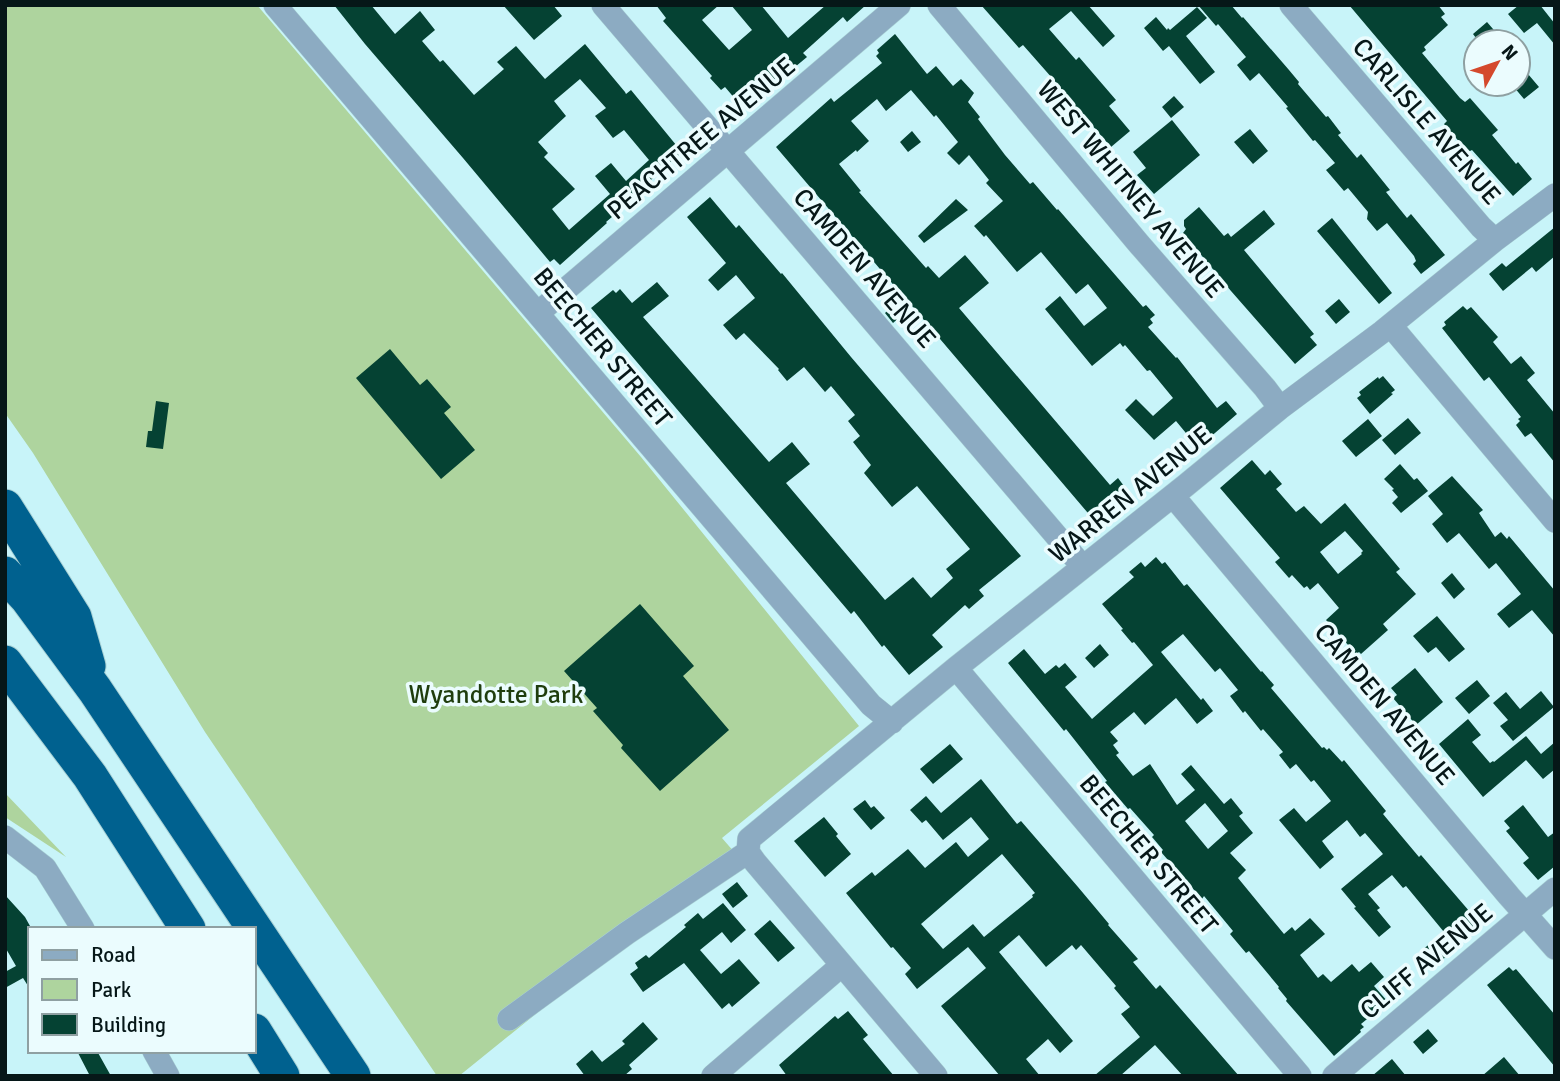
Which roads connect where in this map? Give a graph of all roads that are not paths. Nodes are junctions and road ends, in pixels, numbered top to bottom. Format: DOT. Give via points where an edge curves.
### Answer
graph roads {
  1 [pos="275,5"];
  2 [pos="603,5"];
  3 [pos="899,5"];
  4 [pos="939,5"];
  5 [pos="1291,5"];
  6 [pos="728,151"];
  7 [pos="1555,195"];
  8 [pos="1495,240"];
  9 [pos="538,313"];
  10 [pos="1391,326"];
  11 [pos="1280,408"];
  12 [pos="1173,496"];
  13 [pos="5,507"];
  14 [pos="1555,520"];
  15 [pos="1083,568"];
  16 [pos="5,574"];
  17 [pos="5,663"];
  18 [pos="956,668"];
  19 [pos="95,690"];
  20 [pos="892,722"];
  21 [pos="5,837"];
  22 [pos="748,848"];
  23 [pos="1555,888"];
  24 [pos="1525,914"];
  25 [pos="82,927"];
  26 [pos="187,927"];
  27 [pos="253,927"];
  28 [pos="256,931"];
  29 [pos="1555,948"];
  30 [pos="842,965"];
  31 [pos="509,1019"];
  32 [pos="256,1034"];
  33 [pos="155,1053"];
  34 [pos="167,1076"];
  35 [pos="282,1076"];
  36 [pos="353,1076"];
  37 [pos="713,1076"];
  38 [pos="936,1076"];
  39 [pos="1300,1076"];
  40 [pos="1334,1076"];
  1 -- 9 [label="street, BEECHER STREET"];
  2 -- 6 [label="street, CAMDEN AVENUE"];
  3 -- 6 [label="street, PEACHTREE AVENUE"];
  4 -- 11 [label="street, WEST WHITNEY AVENUE"];
  5 -- 8 [label="street, CARLISLE AVENUE"];
  6 -- 9 [label="street, PEACHTREE AVENUE"];
  6 -- 15 [label="street, CAMDEN AVENUE"];
  7 -- 8 [label="street, WARREN AVENUE"];
  8 -- 10 [label="street, WARREN AVENUE"];
  9 -- 20 [label="street, BEECHER STREET" via="871,705"];
  10 -- 11 [label="street, WARREN AVENUE"];
  10 -- 14 [label="street"];
  11 -- 12 [label="street, WARREN AVENUE"];
  12 -- 15 [label="street, WARREN AVENUE"];
  12 -- 24 [label="street, CAMDEN AVENUE"];
  13 -- 19 [label="highway" via="74,617"];
  15 -- 18 [label="street, WARREN AVENUE"];
  16 -- 19 [label="highway"];
  17 -- 26 [label="highway" via="90,776"];
  18 -- 20 [label="street, WARREN AVENUE"];
  18 -- 39 [label="street, BEECHER STREET"];
  19 -- 27 [label="highway"];
  20 -- 22 [label="street, WARREN AVENUE" via="753,835"];
  21 -- 25 [label="street" via="45,868"];
  22 -- 30 [label="street"];
  22 -- 31 [label="street, WARREN AVENUE"];
  23 -- 24 [label="street, CLIFF AVENUE"];
  24 -- 29 [label="street, CAMDEN AVENUE"];
  24 -- 40 [label="street, CLIFF AVENUE"];
  28 -- 36 [label="highway"];
  30 -- 37 [label="street"];
  30 -- 38 [label="street"];
  32 -- 35 [label="highway"];
  33 -- 34 [label="street"];
}
